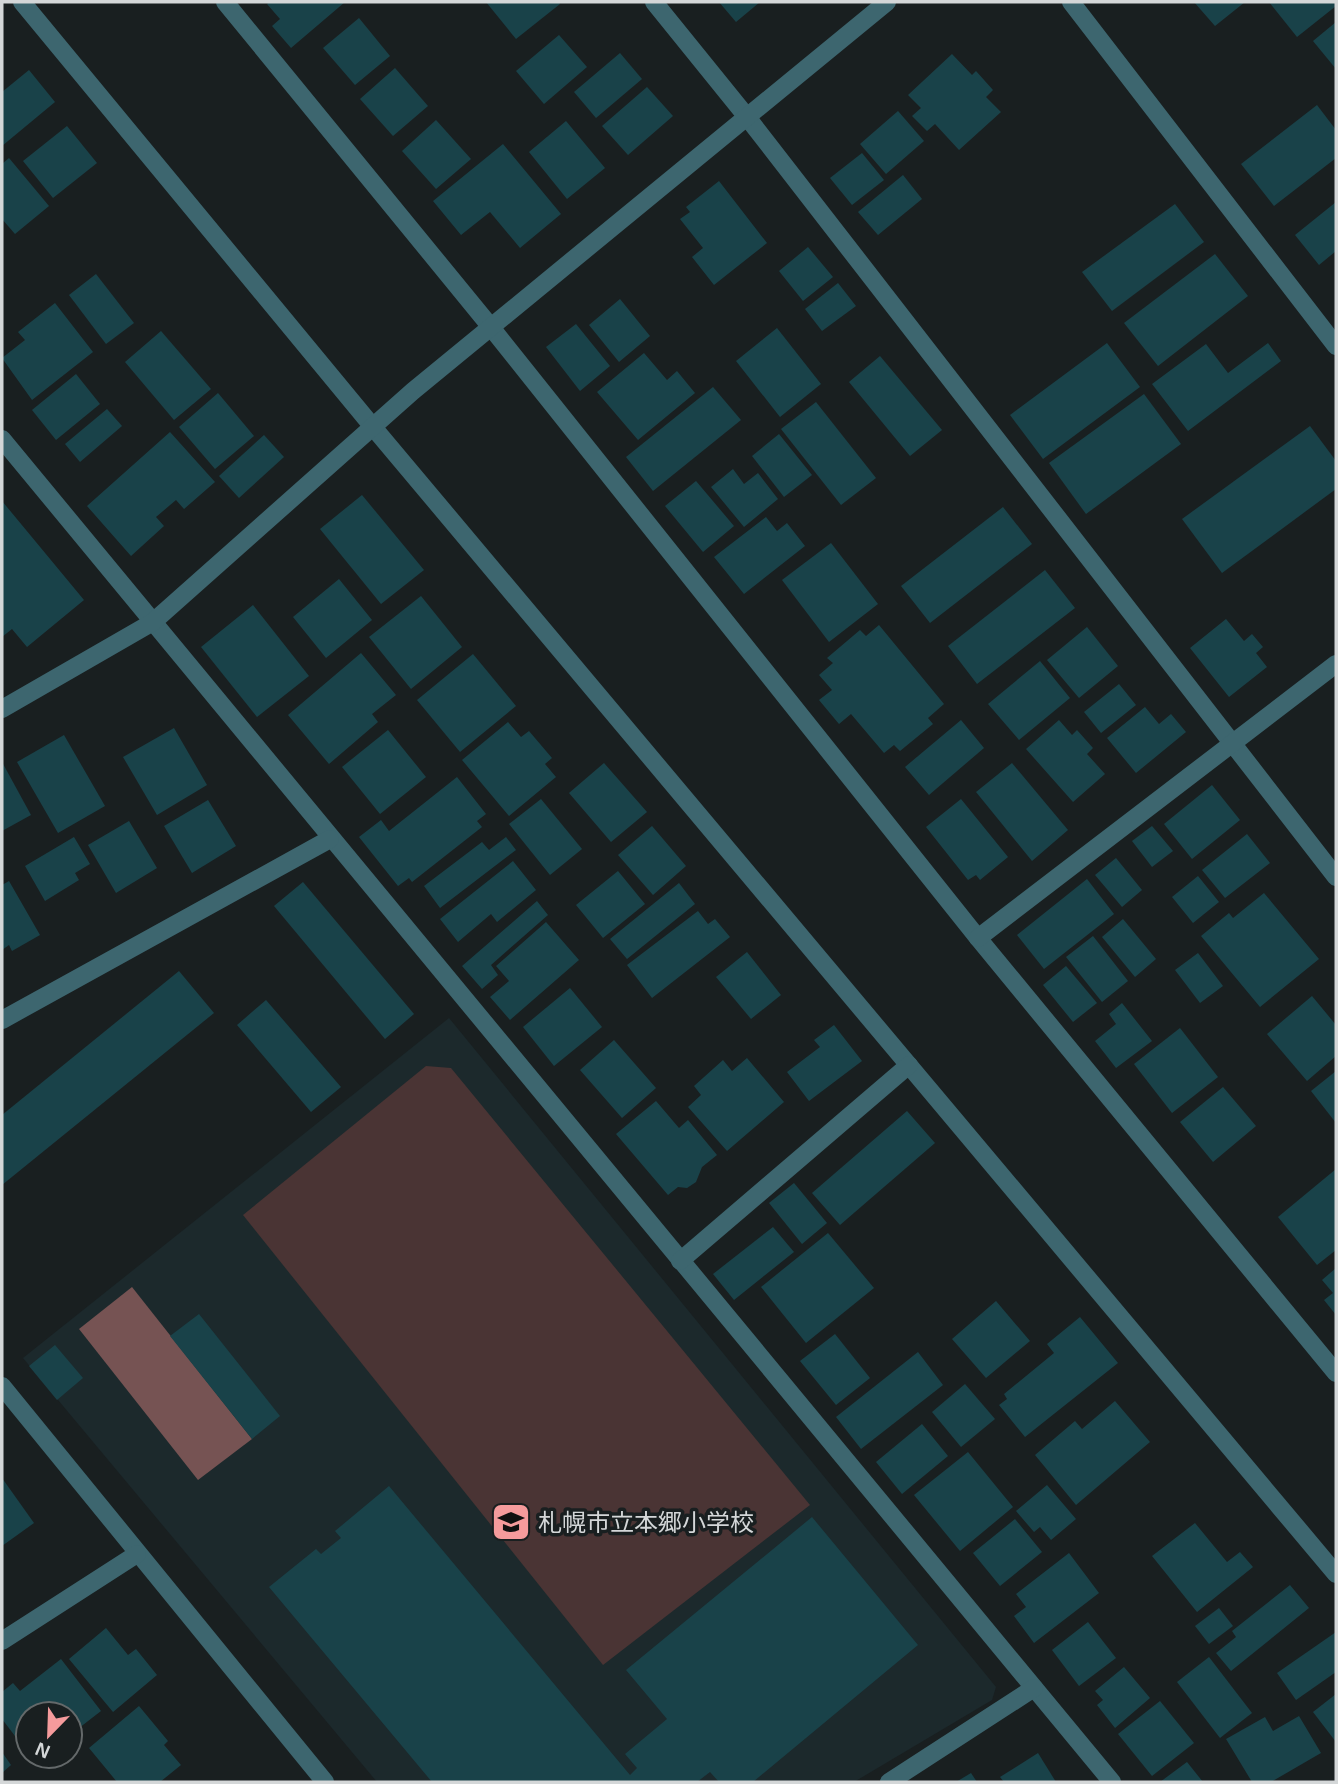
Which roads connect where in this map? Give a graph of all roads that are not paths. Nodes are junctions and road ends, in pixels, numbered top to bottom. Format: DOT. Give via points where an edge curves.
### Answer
graph roads {
  1 [pos="22,2"];
  2 [pos="225,2"];
  3 [pos="654,2"];
  4 [pos="887,2"];
  5 [pos="1071,2"];
  6 [pos="747,117"];
  7 [pos="490,327"];
  8 [pos="1336,346"];
  9 [pos="373,426"];
  10 [pos="2,439"];
  11 [pos="153,622"];
  12 [pos="1336,664"];
  13 [pos="2,709"];
  14 [pos="1232,744"];
  15 [pos="330,839"];
  16 [pos="1336,877"];
  17 [pos="978,938"];
  18 [pos="2,1020"];
  19 [pos="909,1065"];
  20 [pos="680,1261"];
  21 [pos="1336,1373"];
  22 [pos="2,1387"];
  23 [pos="136,1554"];
  24 [pos="1336,1574"];
  25 [pos="2,1641"];
  26 [pos="1034,1688"];
  27 [pos="325,1782"];
  28 [pos="889,1782"];
  29 [pos="1111,1782"];
  1 -- 9 [label="street"];
  2 -- 7 [label="street"];
  3 -- 6 [label="street"];
  4 -- 6 [label="street"];
  5 -- 8 [label="street"];
  6 -- 7 [label="street"];
  6 -- 14 [label="street"];
  7 -- 9 [label="street"];
  7 -- 17 [label="street"];
  9 -- 11 [label="street"];
  9 -- 19 [label="street"];
  10 -- 11 [label="street"];
  11 -- 13 [label="street"];
  11 -- 15 [label="street"];
  12 -- 14 [label="street"];
  14 -- 16 [label="street"];
  14 -- 17 [label="street"];
  15 -- 18 [label="street"];
  15 -- 20 [label="street"];
  17 -- 21 [label="street"];
  19 -- 20 [label="street"];
  19 -- 24 [label="street"];
  20 -- 26 [label="street"];
  22 -- 23 [label="street"];
  23 -- 25 [label="street"];
  23 -- 27 [label="street"];
  26 -- 28 [label="street"];
  26 -- 29 [label="street"];
}
